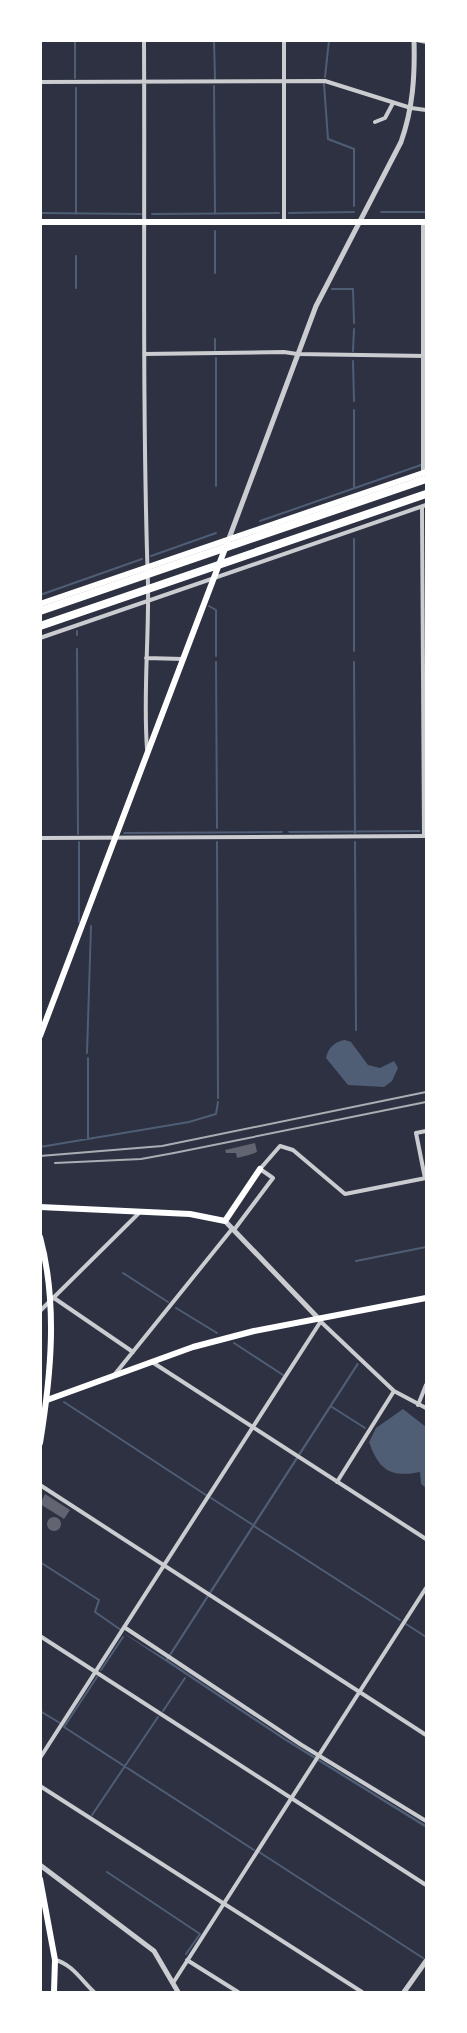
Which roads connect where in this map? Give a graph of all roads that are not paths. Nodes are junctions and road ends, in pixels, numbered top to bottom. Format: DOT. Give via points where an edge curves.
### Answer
graph roads {
  1 [pos="144,40"];
  2 [pos="284,40"];
  3 [pos="415,40"];
  4 [pos="426,42"];
  5 [pos="40,82"];
  6 [pos="284,82"];
  7 [pos="144,83"];
  8 [pos="393,103"];
  9 [pos="411,108"];
  10 [pos="426,110"];
  11 [pos="375,122"];
  12 [pos="40,222"];
  13 [pos="145,222"];
  14 [pos="285,222"];
  15 [pos="359,222"];
  16 [pos="425,222"];
  17 [pos="144,354"];
  18 [pos="297,354"];
  19 [pos="425,356"];
  20 [pos="425,474"];
  21 [pos="426,494"];
  22 [pos="424,506"];
  23 [pos="228,541"];
  24 [pos="147,568"];
  25 [pos="214,579"];
  26 [pos="147,601"];
  27 [pos="40,604"];
  28 [pos="40,611"];
  29 [pos="40,626"];
  30 [pos="40,638"];
  31 [pos="146,658"];
  32 [pos="184,659"];
  33 [pos="148,755"];
  34 [pos="425,836"];
  35 [pos="40,838"];
  36 [pos="117,838"];
  37 [pos="40,1036"];
  38 [pos="426,1131"];
  39 [pos="260,1169"];
  40 [pos="426,1178"];
  41 [pos="40,1207"];
  42 [pos="140,1212"];
  43 [pos="225,1221"];
  44 [pos="232,1229"];
  45 [pos="40,1237"];
  46 [pos="426,1298"];
  47 [pos="52,1299"];
  48 [pos="40,1311"];
  49 [pos="320,1320"];
  50 [pos="133,1352"];
  51 [pos="152,1362"];
  52 [pos="115,1375"];
  53 [pos="426,1385"];
  54 [pos="394,1391"];
  55 [pos="47,1400"];
  56 [pos="418,1405"];
  57 [pos="426,1408"];
  58 [pos="253,1428"];
  59 [pos="40,1443"];
  60 [pos="337,1482"];
  61 [pos="40,1485"];
  62 [pos="426,1539"];
  63 [pos="164,1566"];
  64 [pos="426,1588"];
  65 [pos="123,1630"];
  66 [pos="40,1636"];
  67 [pos="96,1672"];
  68 [pos="359,1691"];
  69 [pos="426,1735"];
  70 [pos="317,1757"];
  71 [pos="40,1758"];
  72 [pos="40,1786"];
  73 [pos="290,1797"];
  74 [pos="426,1821"];
  75 [pos="40,1865"];
  76 [pos="40,1879"];
  77 [pos="426,1885"];
  78 [pos="223,1903"];
  79 [pos="55,1960"];
  80 [pos="187,1960"];
  81 [pos="426,1961"];
  82 [pos="172,1983"];
  83 [pos="54,1992"];
  84 [pos="94,1992"];
  85 [pos="178,1992"];
  86 [pos="238,1992"];
  87 [pos="362,1992"];
  88 [pos="404,1992"];
  1 -- 7 [label="street"];
  2 -- 6 [label="street"];
  3 -- 4 [label="street"];
  3 -- 9 [label="street"];
  5 -- 7 [label="street"];
  6 -- 7 [label="street"];
  6 -- 8 [label="street" via="325,81"];
  6 -- 14 [label="street"];
  7 -- 13 [label="street"];
  8 -- 9 [label="street"];
  8 -- 11 [label="street" via="385,118"];
  9 -- 10 [label="street"];
  9 -- 15 [label="street" via="395,155"];
  12 -- 13 [label="main road"];
  13 -- 14 [label="main road"];
  13 -- 17 [label="street"];
  14 -- 15 [label="main road"];
  15 -- 16 [label="main road"];
  15 -- 18 [label="street" via="316,306"];
  16 -- 19 [label="street"];
  17 -- 18 [label="street"];
  17 -- 24 [label="street"];
  18 -- 19 [label="street"];
  18 -- 23 [label="street"];
  19 -- 20 [label="street"];
  20 -- 23 [label="main road"];
  20 -- 28 [label="highway"];
  21 -- 29 [label="highway"];
  22 -- 25 [label="street"];
  22 -- 34 [label="street"];
  23 -- 24 [label="main road"];
  23 -- 25 [label="main road"];
  24 -- 26 [label="street"];
  24 -- 27 [label="main road"];
  25 -- 26 [label="street"];
  25 -- 32 [label="main road"];
  26 -- 30 [label="street"];
  26 -- 31 [label="street"];
  31 -- 32 [label="street"];
  31 -- 33 [label="street" via="144,713"];
  32 -- 33 [label="main road"];
  33 -- 36 [label="main road"];
  34 -- 36 [label="street"];
  35 -- 36 [label="street"];
  36 -- 37 [label="main road"];
  38 -- 40 [label="street" via="416,1133"];
  39 -- 40 [label="street" via="280,1146 293,1150 345,1194"];
  39 -- 43 [label="main road"];
  39 -- 44 [label="street" via="273,1178"];
  41 -- 42 [label="main road"];
  42 -- 43 [label="main road" via="190,1214"];
  42 -- 47 [label="street"];
  43 -- 44 [label="street"];
  44 -- 49 [label="street"];
  44 -- 50 [label="street"];
  45 -- 47 [label="main road"];
  46 -- 49 [label="main road"];
  47 -- 48 [label="street"];
  47 -- 50 [label="street"];
  47 -- 55 [label="main road"];
  49 -- 51 [label="main road" via="254,1331"];
  49 -- 54 [label="street"];
  49 -- 58 [label="street"];
  50 -- 52 [label="street"];
  51 -- 52 [label="main road"];
  51 -- 58 [label="street"];
  52 -- 55 [label="main road"];
  53 -- 56 [label="street"];
  54 -- 56 [label="street"];
  54 -- 60 [label="street"];
  55 -- 59 [label="main road"];
  56 -- 57 [label="street"];
  58 -- 60 [label="street"];
  58 -- 63 [label="street"];
  60 -- 62 [label="street"];
  61 -- 63 [label="street"];
  63 -- 65 [label="street"];
  63 -- 68 [label="street"];
  64 -- 68 [label="street"];
  65 -- 67 [label="street"];
  65 -- 70 [label="street"];
  66 -- 67 [label="street"];
  67 -- 71 [label="street"];
  67 -- 73 [label="street"];
  68 -- 69 [label="street"];
  68 -- 70 [label="street"];
  70 -- 73 [label="street"];
  70 -- 74 [label="street"];
  72 -- 78 [label="street"];
  73 -- 77 [label="street"];
  73 -- 78 [label="street"];
  75 -- 82 [label="street" via="154,1951"];
  76 -- 79 [label="main road"];
  78 -- 80 [label="street"];
  78 -- 87 [label="street"];
  79 -- 83 [label="main road"];
  79 -- 84 [label="street" via="71,1968"];
  80 -- 82 [label="street"];
  80 -- 86 [label="street"];
  81 -- 88 [label="street"];
  82 -- 85 [label="street"];
}
